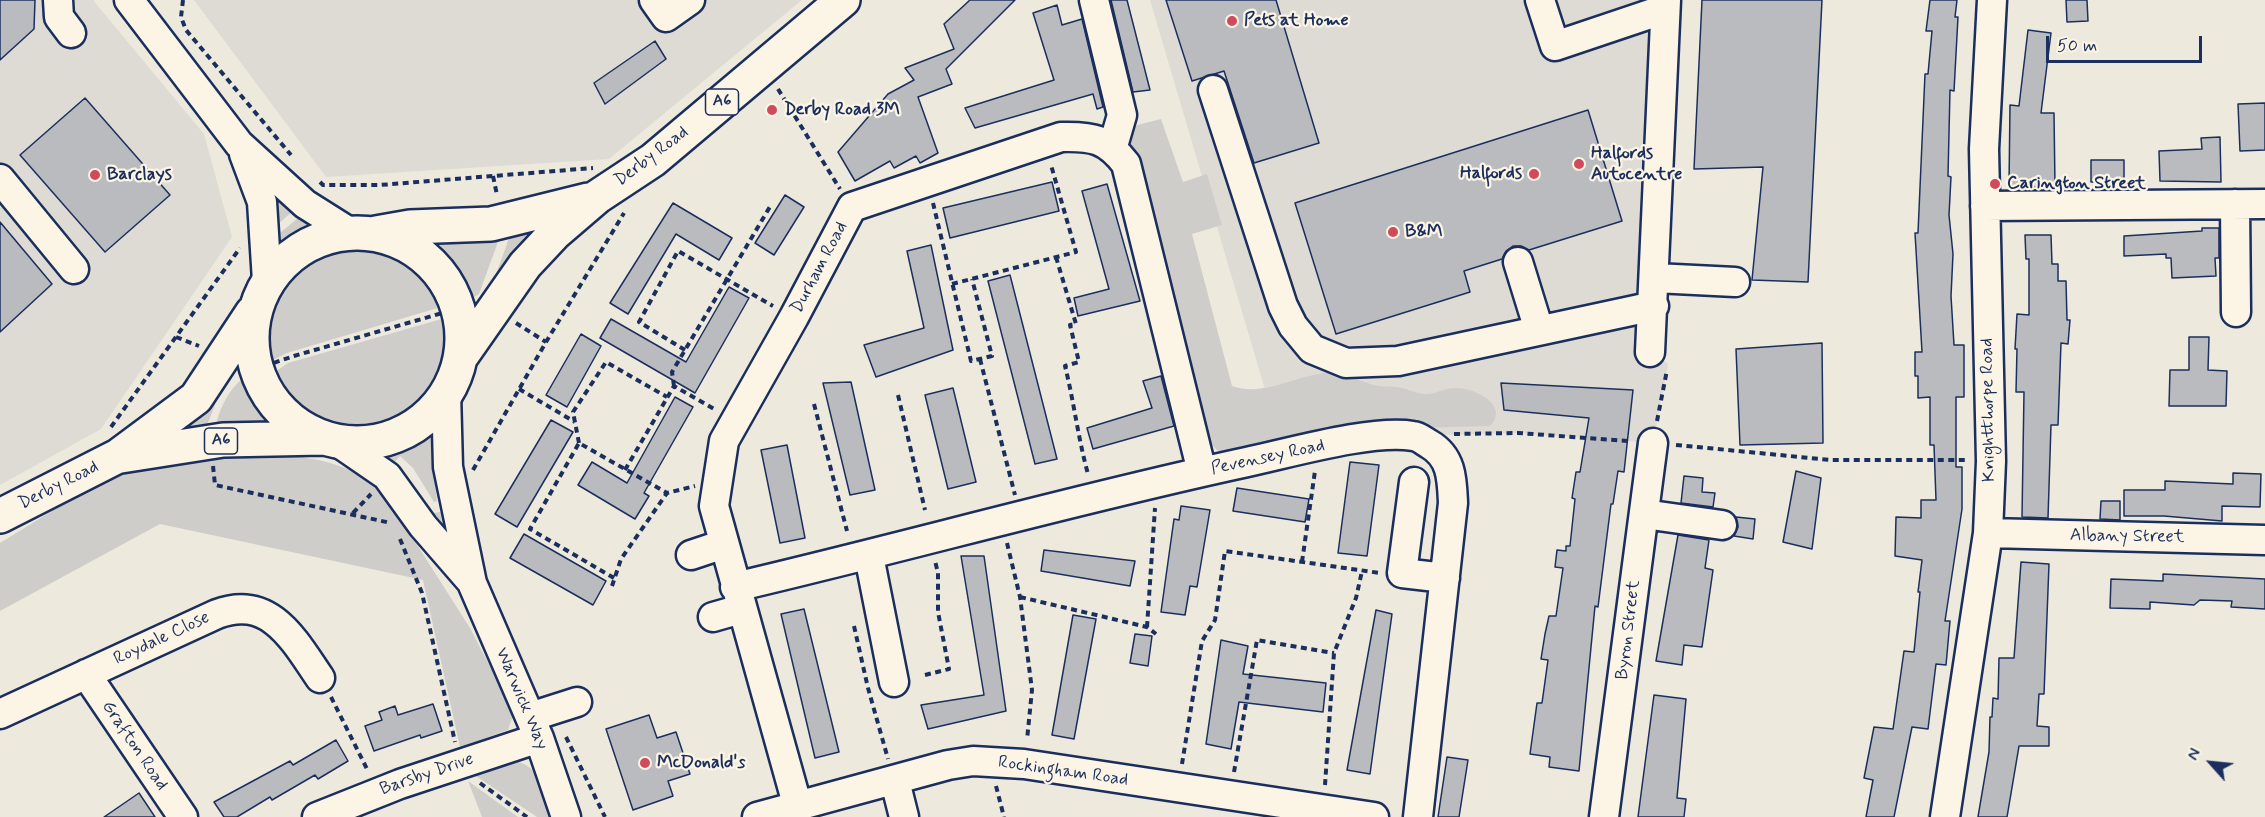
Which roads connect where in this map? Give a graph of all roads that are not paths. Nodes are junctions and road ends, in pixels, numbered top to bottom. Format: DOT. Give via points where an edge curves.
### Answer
graph roads {
  1 [pos="58,0"];
  2 [pos="654,0"];
  3 [pos="690,0"];
  4 [pos="843,0"];
  5 [pos="1094,0"];
  6 [pos="1540,0"];
  7 [pos="1992,0"];
  8 [pos="136,3"];
  9 [pos="1665,5"];
  10 [pos="71,33"];
  11 [pos="1213,90"];
  12 [pos="239,144"];
  13 [pos="1113,146"];
  14 [pos="0,179"];
  15 [pos="607,192"];
  16 [pos="2235,204"];
  17 [pos="2265,204"];
  18 [pos="1985,206"];
  19 [pos="359,233"];
  20 [pos="1518,262"];
  21 [pos="74,269"];
  22 [pos="1655,278"];
  23 [pos="267,281"];
  24 [pos="1735,282"];
  25 [pos="1654,306"];
  26 [pos="2236,312"];
  27 [pos="252,313"];
  28 [pos="1539,330"];
  29 [pos="1650,352"];
  30 [pos="460,358"];
  31 [pos="446,392"];
  32 [pos="330,440"];
  33 [pos="1653,442"];
  34 [pos="113,445"];
  35 [pos="1202,472"];
  36 [pos="1414,482"];
  37 [pos="1644,514"];
  38 [pos="0,516"];
  39 [pos="1722,525"];
  40 [pos="1988,533"];
  41 [pos="2265,540"];
  42 [pos="724,544"];
  43 [pos="691,555"];
  44 [pos="869,556"];
  45 [pos="1445,578"];
  46 [pos="472,583"];
  47 [pos="738,598"];
  48 [pos="713,617"];
  49 [pos="318,666"];
  50 [pos="86,674"];
  51 [pos="894,682"];
  52 [pos="577,702"];
  53 [pos="0,714"];
  54 [pos="534,727"];
  55 [pos="895,781"];
  56 [pos="797,804"];
  57 [pos="183,817"];
  58 [pos="317,817"];
  59 [pos="566,817"];
  60 [pos="757,817"];
  61 [pos="904,817"];
  62 [pos="1374,817"];
  63 [pos="1418,817"];
  64 [pos="1604,817"];
  65 [pos="1945,817"];
  1 -- 10 [label="street" via="59,17"];
  2 -- 3 [label="street" via="666,17"];
  4 -- 15 [label="highway, Derby Road / A6" via="652,160"];
  5 -- 13 [label="street" via="1122,115"];
  6 -- 9 [label="street" via="1555,46"];
  7 -- 18 [label="street, Knightthorpe Road"];
  8 -- 12 [label="street"];
  9 -- 22 [label="street"];
  11 -- 28 [label="street" via="1283,306 1312,349 1346,363 1398,362"];
  12 -- 19 [label="street" via="305,204"];
  12 -- 23 [label="street" via="262,202"];
  13 -- 35 [label="street" via="1126,164 1155,317"];
  13 -- 42 [label="street, Durham Road" via="1086,136 1061,137 852,207 724,441 714,506"];
  14 -- 21 [label="street"];
  15 -- 19 [label="highway, Derby Road / A6" via="491,224"];
  15 -- 30 [label="highway, Derby Road / A6" via="555,233 525,265"];
  16 -- 17 [label="street"];
  16 -- 18 [label="street"];
  16 -- 26 [label="street"];
  18 -- 40 [label="street, Knightthorpe Road" via="1991,461"];
  19 -- 23 [label="highway, A6" via="324,238 303,248"];
  19 -- 30 [label="highway, A6" via="391,238 421,254 444,279 463,307"];
  20 -- 28 [label="street"];
  22 -- 24 [label="street"];
  22 -- 25 [label="street"];
  23 -- 27 [label="highway, A6"];
  25 -- 28 [label="street"];
  25 -- 29 [label="street"];
  27 -- 32 [label="highway, A6" via="250,372 298,425"];
  27 -- 34 [label="highway, Derby Road / A6" via="196,398"];
  30 -- 31 [label="highway, A6"];
  31 -- 32 [label="highway, A6" via="427,416 395,436 359,443"];
  31 -- 46 [label="street, Warwick Way" via="448,467"];
  32 -- 34 [label="highway, Derby Road / A6"];
  32 -- 46 [label="street, Warwick Way" via="387,476"];
  33 -- 37 [label="street, Byron Street"];
  34 -- 38 [label="highway, Derby Road / A6"];
  35 -- 44 [label="street, Pevensey Road"];
  35 -- 45 [label="street, Pevensey Road" via="1375,436 1415,436 1435,447 1448,463 1452,477"];
  36 -- 45 [label="street" via="1402,573"];
  37 -- 39 [label="street"];
  37 -- 64 [label="street, Byron Street"];
  40 -- 41 [label="street, Albany Street"];
  40 -- 65 [label="street, Knightthorpe Road"];
  42 -- 43 [label="street"];
  42 -- 47 [label="street, Durham Road"];
  44 -- 47 [label="street, Pevensey Road"];
  44 -- 51 [label="street"];
  45 -- 63 [label="street"];
  46 -- 54 [label="street, Warwick Way"];
  47 -- 48 [label="street, Pevensey Road"];
  47 -- 56 [label="street, Durham Road"];
  49 -- 50 [label="street, Roydale Close" via="275,621 261,612 242,608 217,614"];
  50 -- 53 [label="street, Roydale Close"];
  50 -- 57 [label="street, Grafton Road"];
  52 -- 54 [label="street, Barsby Drive"];
  54 -- 58 [label="street, Barsby Drive" via="464,762"];
  54 -- 59 [label="street, Warwick Way"];
  55 -- 56 [label="street, Rockingham Road"];
  55 -- 61 [label="street"];
  55 -- 62 [label="street, Rockingham Road" via="974,761 1024,764"];
  56 -- 60 [label="street, Rockingham Road"];
}
